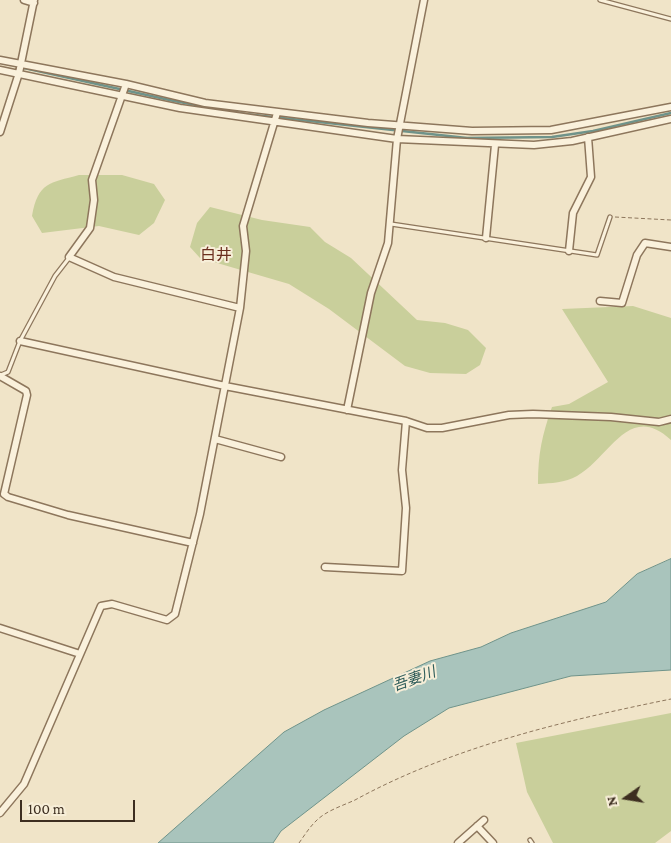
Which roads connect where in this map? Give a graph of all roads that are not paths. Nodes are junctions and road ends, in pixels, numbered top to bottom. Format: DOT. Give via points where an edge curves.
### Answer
graph roads {
  1 [pos="24,0"];
  2 [pos="424,0"];
  3 [pos="600,0"];
  4 [pos="34,1"];
  5 [pos="671,19"];
  6 [pos="0,60"];
  7 [pos="20,67"];
  8 [pos="0,70"];
  9 [pos="124,90"];
  10 [pos="667,114"];
  11 [pos="277,118"];
  12 [pos="618,125"];
  13 [pos="0,132"];
  14 [pos="398,132"];
  15 [pos="588,137"];
  16 [pos="494,144"];
  17 [pos="610,217"];
  18 [pos="390,224"];
  19 [pos="486,238"];
  20 [pos="671,247"];
  21 [pos="569,250"];
  22 [pos="69,257"];
  23 [pos="600,301"];
  24 [pos="240,308"];
  25 [pos="20,341"];
  26 [pos="0,375"];
  27 [pos="225,386"];
  28 [pos="347,410"];
  29 [pos="671,419"];
  30 [pos="406,421"];
  31 [pos="215,439"];
  32 [pos="281,457"];
  33 [pos="193,543"];
  34 [pos="325,567"];
  35 [pos="0,628"];
  36 [pos="80,654"];
  37 [pos="0,813"];
  38 [pos="484,820"];
  39 [pos="477,826"];
  40 [pos="458,843"];
  41 [pos="493,843"];
  1 -- 4 [label="street"];
  2 -- 14 [label="street"];
  3 -- 5 [label="lane"];
  4 -- 7 [label="street"];
  6 -- 7 [label="street"];
  7 -- 8 [label="street"];
  7 -- 9 [label="street"];
  7 -- 9 [label="street"];
  7 -- 13 [label="street"];
  9 -- 11 [label="street"];
  9 -- 11 [label="street" via="180,108"];
  9 -- 22 [label="street" via="92,180 94,200 90,228"];
  10 -- 12 [label="street"];
  10 -- 12 [label="street"];
  11 -- 14 [label="street"];
  11 -- 14 [label="street"];
  11 -- 24 [label="street" via="243,226 246,251"];
  12 -- 14 [label="street" via="551,130"];
  12 -- 15 [label="street"];
  14 -- 16 [label="street"];
  14 -- 18 [label="street"];
  15 -- 16 [label="street" via="534,145"];
  15 -- 21 [label="street" via="591,177 573,213"];
  16 -- 19 [label="street"];
  17 -- 21 [label="lane" via="597,255"];
  18 -- 19 [label="lane"];
  18 -- 28 [label="street" via="384,257 371,293"];
  19 -- 21 [label="lane"];
  20 -- 23 [label="street" via="645,243 636,255 622,302"];
  22 -- 24 [label="street" via="114,278"];
  22 -- 25 [label="lane" via="55,276"];
  24 -- 27 [label="street"];
  25 -- 26 [label="lane" via="8,372"];
  25 -- 27 [label="street"];
  26 -- 33 [label="street" via="27,394 4,494 68,515"];
  27 -- 28 [label="street"];
  27 -- 31 [label="street"];
  28 -- 30 [label="street"];
  29 -- 30 [label="street" via="659,422 533,414 509,415 442,428 427,428"];
  30 -- 34 [label="street" via="402,470 406,508 402,571"];
  31 -- 32 [label="street"];
  31 -- 33 [label="street"];
  33 -- 36 [label="street" via="175,614 167,620 112,604 101,606"];
  35 -- 36 [label="street"];
  36 -- 37 [label="street" via="24,784"];
  38 -- 39 [label="street"];
  39 -- 40 [label="street"];
  39 -- 41 [label="street"];
}
